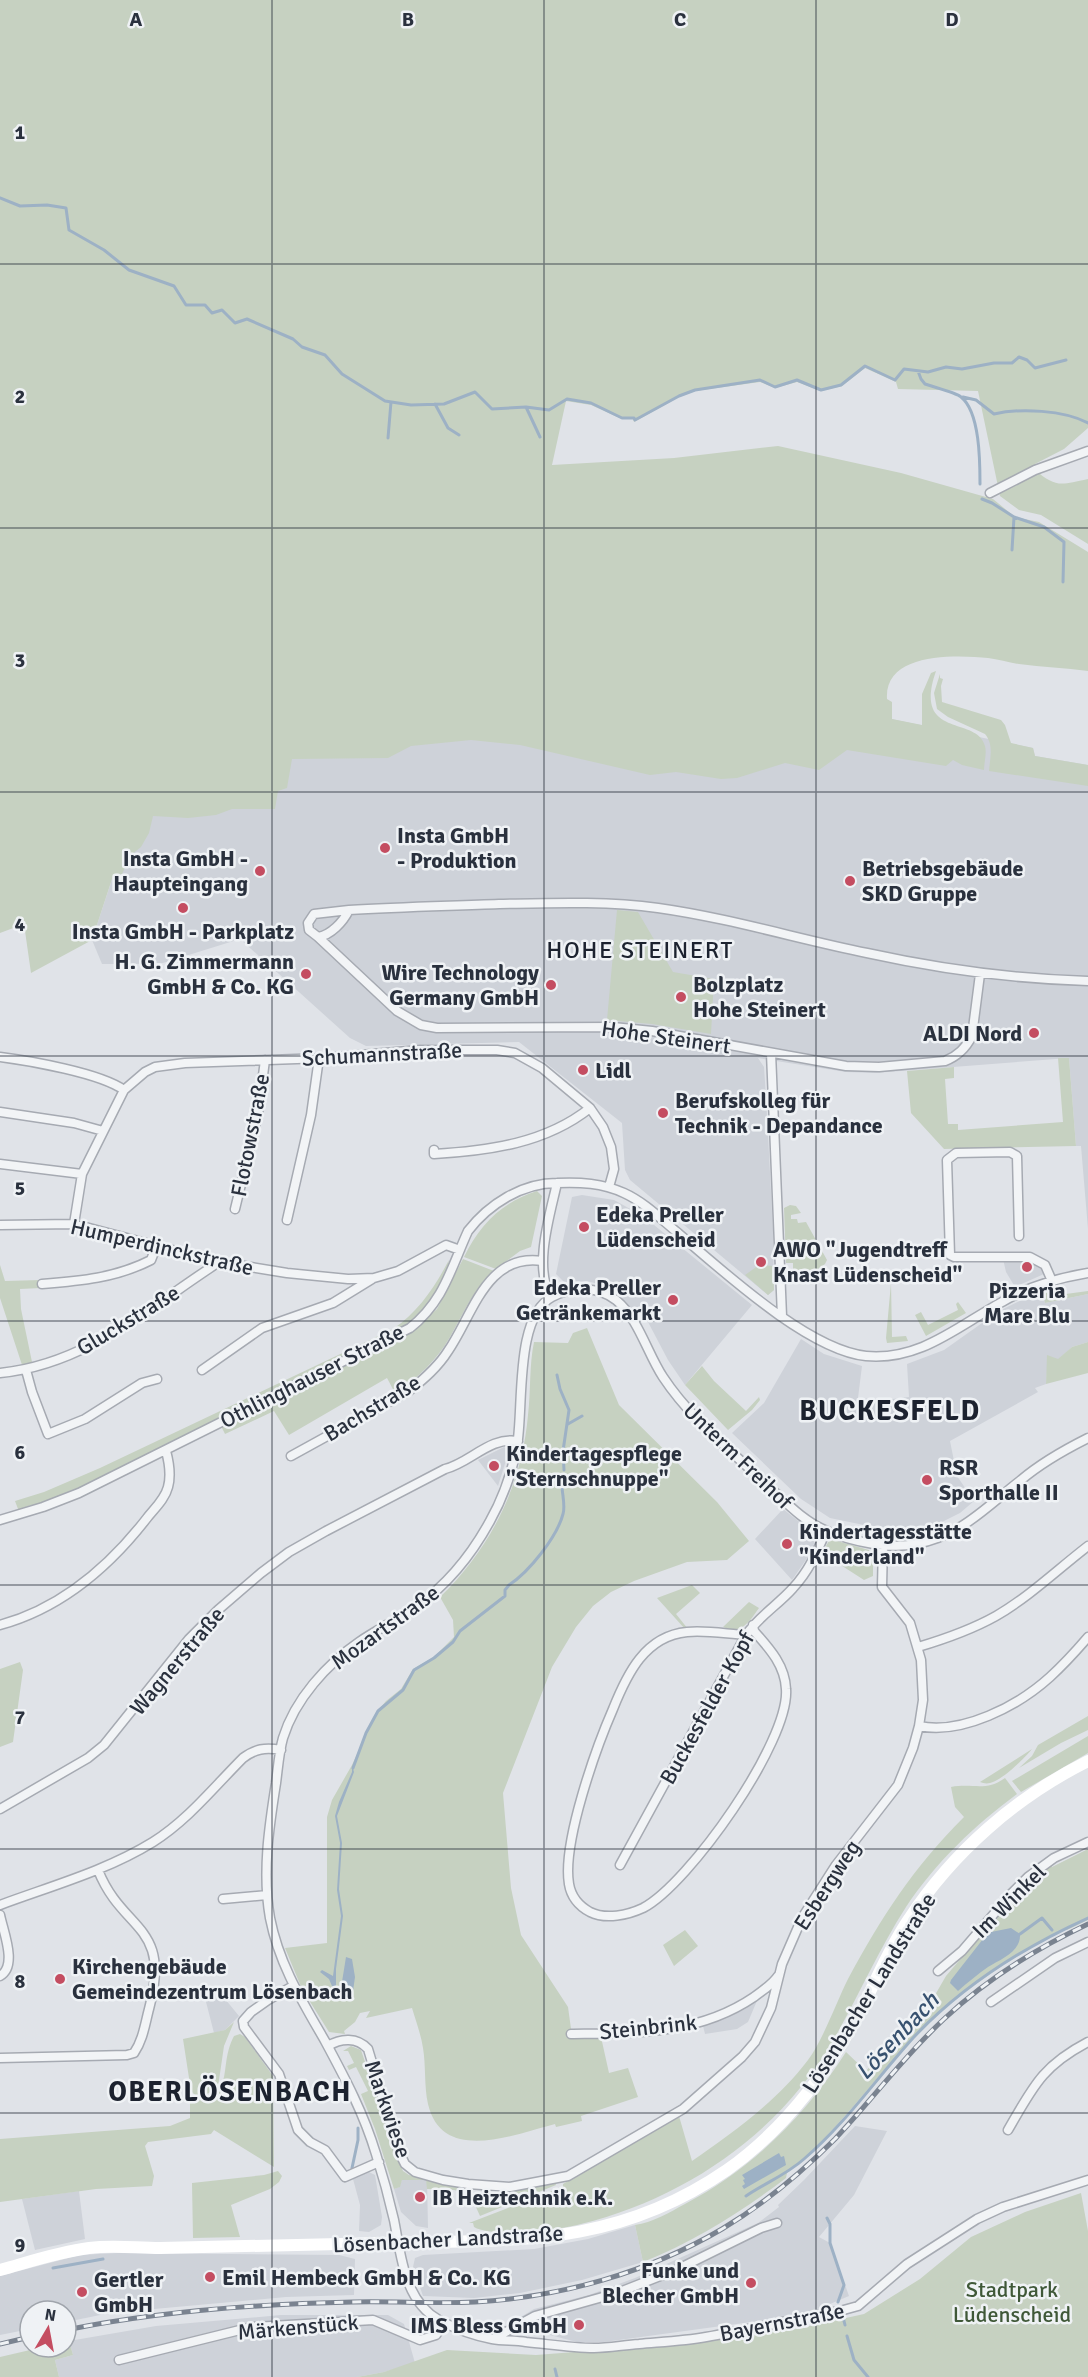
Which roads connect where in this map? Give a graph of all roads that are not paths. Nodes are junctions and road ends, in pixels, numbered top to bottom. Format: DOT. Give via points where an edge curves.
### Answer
graph roads {
  1 [pos="1088,451"];
  2 [pos="990,493"];
  3 [pos="350,910"];
  4 [pos="318,937"];
  5 [pos="980,974"];
  6 [pos="1088,981"];
  7 [pos="771,1053"];
  8 [pos="0,1058"];
  9 [pos="317,1058"];
  10 [pos="265,1060"];
  11 [pos="124,1090"];
  12 [pos="590,1108"];
  13 [pos="0,1112"];
  14 [pos="103,1131"];
  15 [pos="434,1150"];
  16 [pos="0,1164"];
  17 [pos="82,1173"];
  18 [pos="557,1182"];
  19 [pos="609,1187"];
  20 [pos="235,1209"];
  21 [pos="287,1220"];
  22 [pos="74,1224"];
  23 [pos="0,1225"];
  24 [pos="1019,1236"];
  25 [pos="156,1248"];
  26 [pos="460,1250"];
  27 [pos="214,1261"];
  28 [pos="543,1261"];
  29 [pos="1088,1273"];
  30 [pos="374,1278"];
  31 [pos="1052,1281"];
  32 [pos="42,1284"];
  33 [pos="551,1297"];
  34 [pos="782,1316"];
  35 [pos="27,1370"];
  36 [pos="202,1370"];
  37 [pos="0,1373"];
  38 [pos="157,1378"];
  39 [pos="1088,1438"];
  40 [pos="518,1441"];
  41 [pos="166,1451"];
  42 [pos="291,1456"];
  43 [pos="0,1520"];
  44 [pos="826,1531"];
  45 [pos="883,1544"];
  46 [pos="1088,1546"];
  47 [pos="0,1625"];
  48 [pos="750,1631"];
  49 [pos="1088,1637"];
  50 [pos="918,1647"];
  51 [pos="919,1726"];
  52 [pos="280,1750"];
  53 [pos="1088,1761"];
  54 [pos="0,1809"];
  55 [pos="1088,1842"];
  56 [pos="620,1865"];
  57 [pos="98,1870"];
  58 [pos="267,1895"];
  59 [pos="223,1899"];
  60 [pos="0,1905"];
  61 [pos="0,1915"];
  62 [pos="1088,1942"];
  63 [pos="938,1971"];
  64 [pos="780,1973"];
  65 [pos="0,1976"];
  66 [pos="293,1986"];
  67 [pos="991,2002"];
  68 [pos="571,2034"];
  69 [pos="1088,2042"];
  70 [pos="328,2046"];
  71 [pos="0,2058"];
  72 [pos="1008,2130"];
  73 [pos="379,2162"];
  74 [pos="559,2178"];
  75 [pos="1088,2180"];
  76 [pos="777,2223"];
  77 [pos="398,2243"];
  78 [pos="0,2270"];
  79 [pos="444,2323"];
  80 [pos="493,2339"];
  81 [pos="119,2360"];
  1 -- 2 [label="street" via="1035,470"];
  3 -- 4 [label="street" via="328,934"];
  3 -- 4 [label="street" via="314,914 308,926"];
  3 -- 5 [label="street" via="631,905"];
  4 -- 7 [label="street, Hohe Steinert" via="397,1011 421,1025 613,1027"];
  5 -- 6 [label="street"];
  5 -- 7 [label="street, Hohe Steinert" via="972,1036 963,1050 949,1060 866,1068"];
  7 -- 34 [label="street"];
  8 -- 11 [label="street" via="80,1074"];
  9 -- 10 [label="street, Schumannstraße"];
  9 -- 12 [label="street, Schumannstraße" via="420,1050 507,1052 542,1068"];
  9 -- 21 [label="street" via="311,1115"];
  10 -- 11 [label="street, Schumannstraße" via="163,1065 145,1072"];
  10 -- 20 [label="street, Flotowstraße" via="262,1091"];
  11 -- 14 [label="street, Schumannstraße"];
  12 -- 15 [label="street" via="527,1141 459,1153 434,1154"];
  12 -- 19 [label="street, Schumannstraße" via="611,1147 614,1169"];
  13 -- 14 [label="street"];
  14 -- 17 [label="street, Schumannstraße"];
  16 -- 17 [label="street"];
  17 -- 22 [label="street, Schumannstraße"];
  18 -- 19 [label="street, Othlinghauser Straße"];
  18 -- 26 [label="street, Othlinghauser Straße" via="531,1186 496,1204 470,1228"];
  18 -- 28 [label="street"];
  19 -- 34 [label="street, Othlinghauser Straße" via="636,1199"];
  22 -- 23 [label="street, Humperdinckstraße"];
  22 -- 25 [label="street, Humperdinckstraße"];
  24 -- 31 [label="street" via="1017,1156 996,1152 956,1153 950,1157 950,1255 1030,1257 1045,1265"];
  25 -- 27 [label="street, Humperdinckstraße"];
  25 -- 32 [label="street" via="151,1260 122,1273"];
  26 -- 30 [label="street, Humperdinckstraße" via="447,1245 398,1271"];
  26 -- 41 [label="street, Othlinghauser Straße" via="439,1297 410,1328"];
  27 -- 30 [label="street, Humperdinckstraße" via="314,1276"];
  27 -- 35 [label="street, Gluckstraße" via="213,1266 109,1337"];
  28 -- 33 [label="street" via="543,1281"];
  28 -- 42 [label="street, Bachstraße" via="522,1260 492,1279 475,1300 448,1352 409,1391"];
  29 -- 31 [label="street, Othlinghauser Straße"];
  30 -- 36 [label="street" via="333,1303 262,1328"];
  31 -- 34 [label="street, Othlinghauser Straße" via="1003,1301 934,1344 894,1355 866,1356 838,1349"];
  33 -- 40 [label="street, Mozartstraße" via="540,1306 530,1326"];
  33 -- 44 [label="street, Unterm Freihof" via="586,1289 603,1292 615,1300 631,1317 664,1379 695,1418 793,1509"];
  35 -- 37 [label="street, Gluckstraße"];
  35 -- 38 [label="street" via="48,1434 85,1419 142,1383"];
  39 -- 45 [label="street, Unterm Freihof" via="1029,1473 958,1530 914,1544"];
  40 -- 52 [label="street, Mozartstraße" via="499,1502 468,1557 416,1607 331,1664 292,1718"];
  40 -- 54 [label="street, Wagnerstraße" via="503,1440 483,1449 289,1552 189,1639 105,1745"];
  41 -- 43 [label="street, Othlinghauser Straße" via="62,1501"];
  41 -- 47 [label="street" via="170,1471 167,1491 118,1553 84,1584 50,1605"];
  44 -- 45 [label="street, Unterm Freihof"];
  44 -- 48 [label="street, Buckesfelder Kopf" via="817,1554 794,1588"];
  45 -- 50 [label="street, Esbergweg" via="882,1587 910,1623"];
  46 -- 50 [label="street" via="995,1616"];
  48 -- 48 [label="street" via="694,1632 665,1638 651,1646 632,1668 596,1755 568,1859 569,1886 580,1906 590,1912 607,1916 628,1913 643,1908 673,1885 719,1828 767,1753 784,1713 786,1686 779,1661"];
  48 -- 56 [label="street, Buckesfelder Kopf"];
  49 -- 51 [label="street" via="1049,1678 1019,1699 968,1722 936,1728"];
  50 -- 51 [label="street, Esbergweg" via="923,1700"];
  51 -- 64 [label="street, Esbergweg" via="898,1785 809,1905"];
  52 -- 57 [label="street" via="254,1750 170,1829"];
  52 -- 58 [label="street, Mozartstraße" via="268,1836"];
  53 -- 77 [label="main road, Lösenbacher Landstraße" via="1008,1811 943,1876 909,1919 841,2046 807,2095 778,2127 726,2170 661,2208 598,2228 521,2240"];
  55 -- 63 [label="street, Im Winkel" via="1063,1853 1028,1877 962,1951"];
  57 -- 60 [label="street"];
  57 -- 71 [label="street" via="108,1892 141,1928 153,1953 155,1985 140,2043 134,2053 127,2055"];
  58 -- 59 [label="street"];
  58 -- 66 [label="street, Mozartstraße" via="275,1940"];
  61 -- 65 [label="street" via="9,1960"];
  62 -- 67 [label="street" via="1055,1958"];
  64 -- 68 [label="street, Steinbrink" via="746,2002 706,2022 674,2029"];
  64 -- 74 [label="street, Esbergweg" via="766,2018 755,2042 742,2057 683,2109 579,2171"];
  66 -- 70 [label="street, Mozartstraße"];
  66 -- 73 [label="street" via="251,2012 244,2019 244,2027 279,2074 298,2130 325,2150 345,2177"];
  69 -- 72 [label="street" via="1055,2061"];
  70 -- 73 [label="street, Mozartstraße" via="365,2120"];
  70 -- 74 [label="street, Markwiese" via="338,2040 350,2040 368,2049 399,2152 415,2172 443,2180 510,2187"];
  73 -- 77 [label="street, Mozartstraße"];
  75 -- 80 [label="street, Bayernstraße" via="977,2219 907,2264 858,2306 702,2338 594,2348"];
  76 -- 80 [label="street" via="617,2293 535,2316"];
  77 -- 78 [label="main road, Lösenbacher Landstraße" via="99,2247"];
  77 -- 79 [label="street" via="412,2291 430,2315"];
  79 -- 80 [label="street, Bayernstraße"];
  79 -- 81 [label="street, Märkenstück" via="436,2335 420,2340 373,2320 252,2327"];
}
